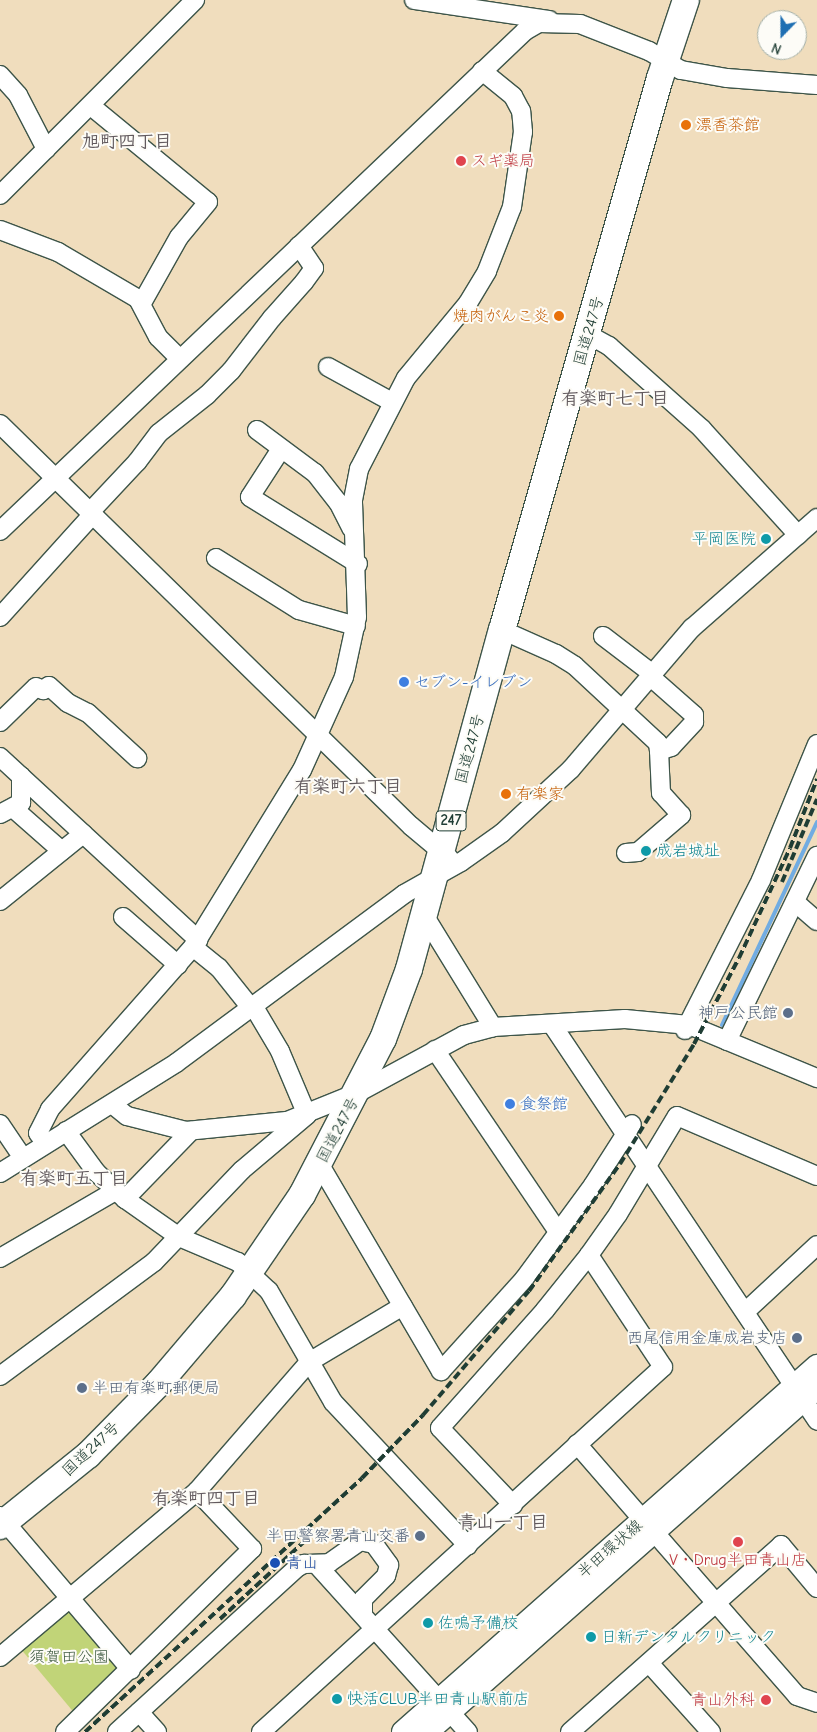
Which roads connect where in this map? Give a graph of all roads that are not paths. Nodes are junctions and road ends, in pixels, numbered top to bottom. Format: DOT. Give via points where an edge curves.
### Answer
graph roads {
  1 [pos="196,0"];
  2 [pos="414,0"];
  3 [pos="686,0"];
  4 [pos="560,22"];
  5 [pos="666,62"];
  6 [pos="482,71"];
  7 [pos="0,76"];
  8 [pos="817,85"];
  9 [pos="91,106"];
  10 [pos="46,149"];
  11 [pos="0,195"];
  12 [pos="0,230"];
  13 [pos="299,246"];
  14 [pos="142,303"];
  15 [pos="588,335"];
  16 [pos="180,359"];
  17 [pos="328,367"];
  18 [pos="392,402"];
  19 [pos="0,424"];
  20 [pos="257,430"];
  21 [pos="281,449"];
  22 [pos="56,478"];
  23 [pos="92,513"];
  24 [pos="810,527"];
  25 [pos="0,531"];
  26 [pos="356,536"];
  27 [pos="216,558"];
  28 [pos="358,564"];
  29 [pos="0,616"];
  30 [pos="356,626"];
  31 [pos="502,630"];
  32 [pos="603,636"];
  33 [pos="653,676"];
  34 [pos="623,709"];
  35 [pos="0,722"];
  36 [pos="318,736"];
  37 [pos="817,744"];
  38 [pos="659,751"];
  39 [pos="0,757"];
  40 [pos="137,758"];
  41 [pos="21,776"];
  42 [pos="6,811"];
  43 [pos="83,834"];
  44 [pos="62,851"];
  45 [pos="626,853"];
  46 [pos="817,856"];
  47 [pos="446,863"];
  48 [pos="0,901"];
  49 [pos="795,902"];
  50 [pos="424,915"];
  51 [pos="123,917"];
  52 [pos="817,921"];
  53 [pos="195,944"];
  54 [pos="178,965"];
  55 [pos="252,1008"];
  56 [pos="553,1026"];
  57 [pos="493,1027"];
  58 [pos="687,1028"];
  59 [pos="727,1041"];
  60 [pos="435,1050"];
  61 [pos="817,1078"];
  62 [pos="359,1092"];
  63 [pos="112,1104"];
  64 [pos="307,1115"];
  65 [pos="0,1124"];
  66 [pos="629,1129"];
  67 [pos="66,1131"];
  68 [pos="191,1131"];
  69 [pos="45,1142"];
  70 [pos="23,1158"];
  71 [pos="320,1165"];
  72 [pos="647,1166"];
  73 [pos="0,1173"];
  74 [pos="817,1176"];
  75 [pos="120,1195"];
  76 [pos="559,1233"];
  77 [pos="179,1236"];
  78 [pos="817,1245"];
  79 [pos="589,1255"];
  80 [pos="0,1258"];
  81 [pos="251,1272"];
  82 [pos="403,1306"];
  83 [pos="745,1312"];
  84 [pos="309,1362"];
  85 [pos="817,1366"];
  86 [pos="0,1376"];
  87 [pos="805,1392"];
  88 [pos="817,1421"];
  89 [pos="576,1444"];
  90 [pos="197,1491"];
  91 [pos="512,1505"];
  92 [pos="2,1521"];
  93 [pos="649,1527"];
  94 [pos="468,1546"];
  95 [pos="334,1560"];
  96 [pos="316,1565"];
  97 [pos="330,1578"];
  98 [pos="817,1588"];
  99 [pos="366,1594"];
  100 [pos="345,1596"];
  101 [pos="70,1598"];
  102 [pos="715,1603"];
  103 [pos="363,1613"];
  104 [pos="378,1629"];
  105 [pos="0,1656"];
  106 [pos="650,1662"];
  107 [pos="131,1670"];
  108 [pos="817,1703"];
  109 [pos="445,1706"];
  110 [pos="139,1712"];
  111 [pos="582,1728"];
  112 [pos="65,1732"];
  113 [pos="117,1732"];
  114 [pos="156,1732"];
  115 [pos="261,1732"];
  116 [pos="403,1732"];
  117 [pos="427,1732"];
  118 [pos="468,1732"];
  119 [pos="711,1732"];
  1 -- 9 [label="street"];
  2 -- 4 [label="street"];
  3 -- 5 [label="highway, 国道247号 / 247"];
  4 -- 5 [label="street" via="580,24 648,51"];
  4 -- 6 [label="street" via="539,23 525,31"];
  5 -- 8 [label="street" via="681,70 727,78"];
  5 -- 15 [label="highway, 国道247号 / 247"];
  6 -- 13 [label="street"];
  6 -- 18 [label="street" via="513,96 521,112 523,132 512,206 497,250 468,303 406,378"];
  7 -- 10 [label="street" via="18,95"];
  9 -- 10 [label="street"];
  9 -- 14 [label="street" via="208,202 179,238"];
  10 -- 11 [label="street"];
  12 -- 14 [label="street" via="58,252"];
  13 -- 16 [label="street"];
  13 -- 23 [label="street" via="314,268 304,282 231,371 207,395 158,433"];
  14 -- 16 [label="street" via="158,337"];
  15 -- 24 [label="street" via="609,346"];
  15 -- 31 [label="highway, 国道247号 / 247"];
  16 -- 22 [label="street"];
  17 -- 18 [label="street"];
  18 -- 26 [label="street" via="359,469 353,500"];
  19 -- 22 [label="street"];
  20 -- 21 [label="street"];
  21 -- 26 [label="street" via="315,474 338,502"];
  21 -- 28 [label="street" via="250,497"];
  22 -- 23 [label="street"];
  22 -- 25 [label="street"];
  23 -- 29 [label="street"];
  23 -- 36 [label="street"];
  24 -- 33 [label="street" via="692,628"];
  26 -- 28 [label="street"];
  27 -- 30 [label="street" via="299,610"];
  28 -- 30 [label="street"];
  30 -- 36 [label="street" via="344,677"];
  31 -- 34 [label="street" via="556,654"];
  31 -- 47 [label="highway, 国道247号 / 247"];
  32 -- 33 [label="street"];
  33 -- 34 [label="street"];
  33 -- 38 [label="street" via="694,716 694,722 671,747"];
  34 -- 38 [label="street" via="658,743"];
  34 -- 47 [label="street" via="556,785 502,833"];
  35 -- 40 [label="street" via="36,687 43,690 49,686 68,703 88,713"];
  36 -- 47 [label="street"];
  36 -- 53 [label="street" via="302,770"];
  37 -- 58 [label="street" via="761,880"];
  38 -- 45 [label="street" via="661,793 680,816 638,852"];
  39 -- 41 [label="street"];
  41 -- 42 [label="street" via="20,803"];
  41 -- 43 [label="street"];
  42 -- 44 [label="street"];
  43 -- 44 [label="street"];
  43 -- 53 [label="street"];
  44 -- 48 [label="street"];
  46 -- 49 [label="street"];
  47 -- 50 [label="highway, 国道247号 / 247"];
  47 -- 55 [label="street"];
  49 -- 52 [label="street"];
  49 -- 59 [label="street"];
  50 -- 57 [label="street"];
  50 -- 62 [label="highway, 国道247号 / 247" via="399,1000"];
  51 -- 54 [label="street"];
  53 -- 54 [label="street"];
  53 -- 55 [label="street"];
  54 -- 69 [label="street" via="50,1109 38,1133"];
  55 -- 63 [label="street"];
  55 -- 64 [label="street" via="280,1051"];
  56 -- 57 [label="street"];
  56 -- 58 [label="street" via="625,1020"];
  56 -- 66 [label="street"];
  57 -- 60 [label="street" via="464,1035"];
  58 -- 59 [label="street"];
  59 -- 61 [label="street"];
  60 -- 62 [label="street"];
  60 -- 76 [label="street"];
  62 -- 64 [label="street"];
  62 -- 71 [label="highway, 国道247号 / 247"];
  63 -- 67 [label="street"];
  63 -- 68 [label="street" via="127,1116"];
  64 -- 68 [label="street" via="242,1128"];
  64 -- 77 [label="street" via="242,1170"];
  65 -- 70 [label="street"];
  66 -- 72 [label="street"];
  66 -- 76 [label="street"];
  67 -- 69 [label="street"];
  67 -- 75 [label="street" via="96,1172"];
  68 -- 75 [label="street"];
  69 -- 70 [label="street"];
  70 -- 73 [label="street"];
  71 -- 81 [label="highway, 国道247号 / 247"];
  71 -- 82 [label="street"];
  72 -- 74 [label="street" via="677,1116"];
  72 -- 79 [label="street"];
  72 -- 83 [label="street"];
  75 -- 77 [label="street"];
  75 -- 80 [label="street"];
  76 -- 82 [label="street" via="491,1317 441,1370"];
  77 -- 81 [label="street" via="238,1262"];
  77 -- 86 [label="street" via="135,1277"];
  78 -- 83 [label="street"];
  79 -- 89 [label="street" via="664,1367"];
  79 -- 91 [label="street" via="546,1310 440,1428"];
  81 -- 84 [label="street" via="269,1290"];
  81 -- 92 [label="highway, 国道247号 / 247" via="159,1383 88,1455"];
  82 -- 84 [label="street"];
  83 -- 87 [label="street"];
  84 -- 90 [label="street"];
  84 -- 94 [label="street" via="349,1420"];
  85 -- 87 [label="main road, 半田環状線"];
  87 -- 88 [label="street"];
  87 -- 93 [label="main road, 半田環状線"];
  89 -- 91 [label="street"];
  89 -- 93 [label="street"];
  90 -- 101 [label="street"];
  90 -- 107 [label="street" via="252,1549"];
  91 -- 94 [label="street"];
  92 -- 101 [label="street"];
  93 -- 102 [label="street"];
  93 -- 109 [label="main road, 半田環状線"];
  94 -- 104 [label="street"];
  95 -- 96 [label="street"];
  95 -- 97 [label="street"];
  95 -- 99 [label="street" via="352,1543 360,1540 374,1544 387,1558 388,1570"];
  96 -- 97 [label="street"];
  96 -- 110 [label="street" via="298,1567"];
  97 -- 100 [label="street"];
  98 -- 102 [label="street" via="781,1545"];
  99 -- 100 [label="street" via="353,1598"];
  99 -- 103 [label="street"];
  100 -- 103 [label="street"];
  101 -- 105 [label="street"];
  101 -- 107 [label="street"];
  102 -- 106 [label="street"];
  102 -- 108 [label="street" via="798,1696"];
  103 -- 104 [label="street"];
  104 -- 109 [label="street"];
  104 -- 115 [label="street"];
  106 -- 111 [label="street"];
  106 -- 119 [label="street"];
  107 -- 112 [label="street"];
  109 -- 116 [label="main road, 半田環状線"];
  109 -- 117 [label="main road, 半田環状線"];
  109 -- 118 [label="street"];
  110 -- 113 [label="street"];
  110 -- 114 [label="street"];
}
